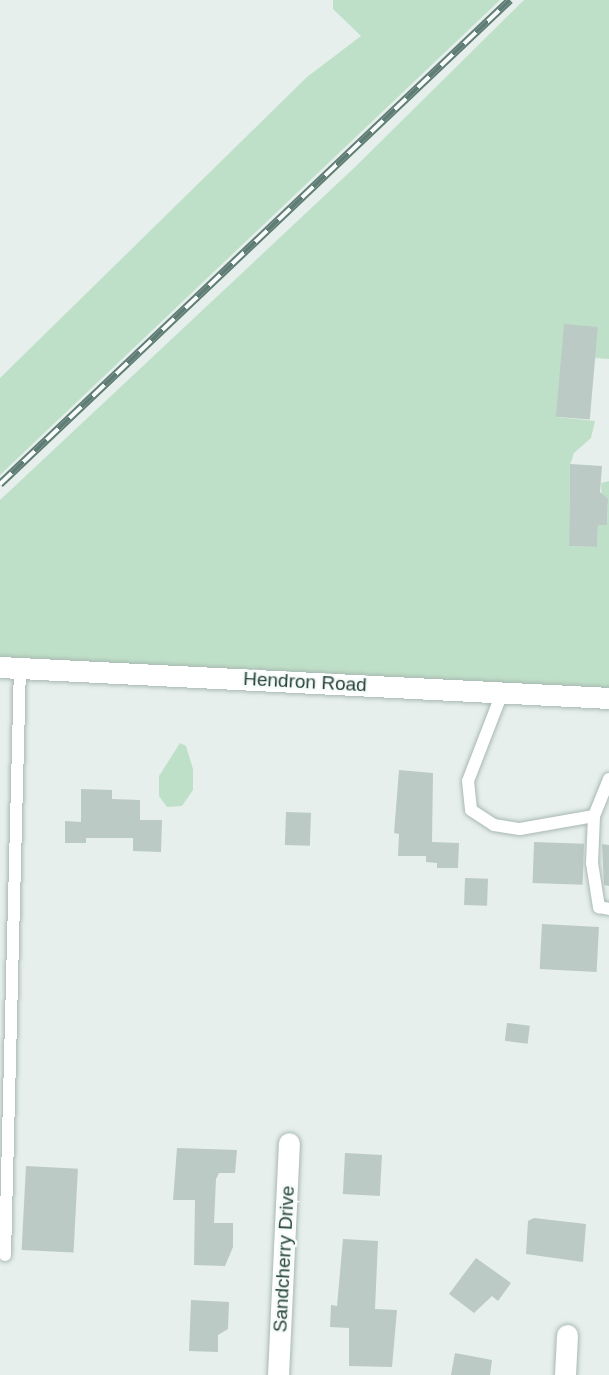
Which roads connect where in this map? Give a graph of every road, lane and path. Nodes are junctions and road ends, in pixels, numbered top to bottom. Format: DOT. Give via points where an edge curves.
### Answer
graph roads {
  1 [pos="10,667"];
  2 [pos="502,693"];
  3 [pos="609,698"];
  4 [pos="609,779"];
  5 [pos="594,816"];
  6 [pos="609,909"];
  7 [pos="289,1143"];
  8 [pos="5,1255"];
  9 [pos="566,1335"];
  10 [pos="278,1375"];
  11 [pos="565,1375"];
  1 -- 2 [label="street, Hendron Road"];
  1 -- 8 [label="lane"];
  2 -- 3 [label="street, Hendron Road"];
  2 -- 5 [label="lane" via="468,781 471,810 494,825 520,829"];
  4 -- 5 [label="lane"];
  5 -- 6 [label="lane" via="592,863 599,907"];
  7 -- 10 [label="street, Sandcherry Drive"];
  9 -- 11 [label="street"];
}
